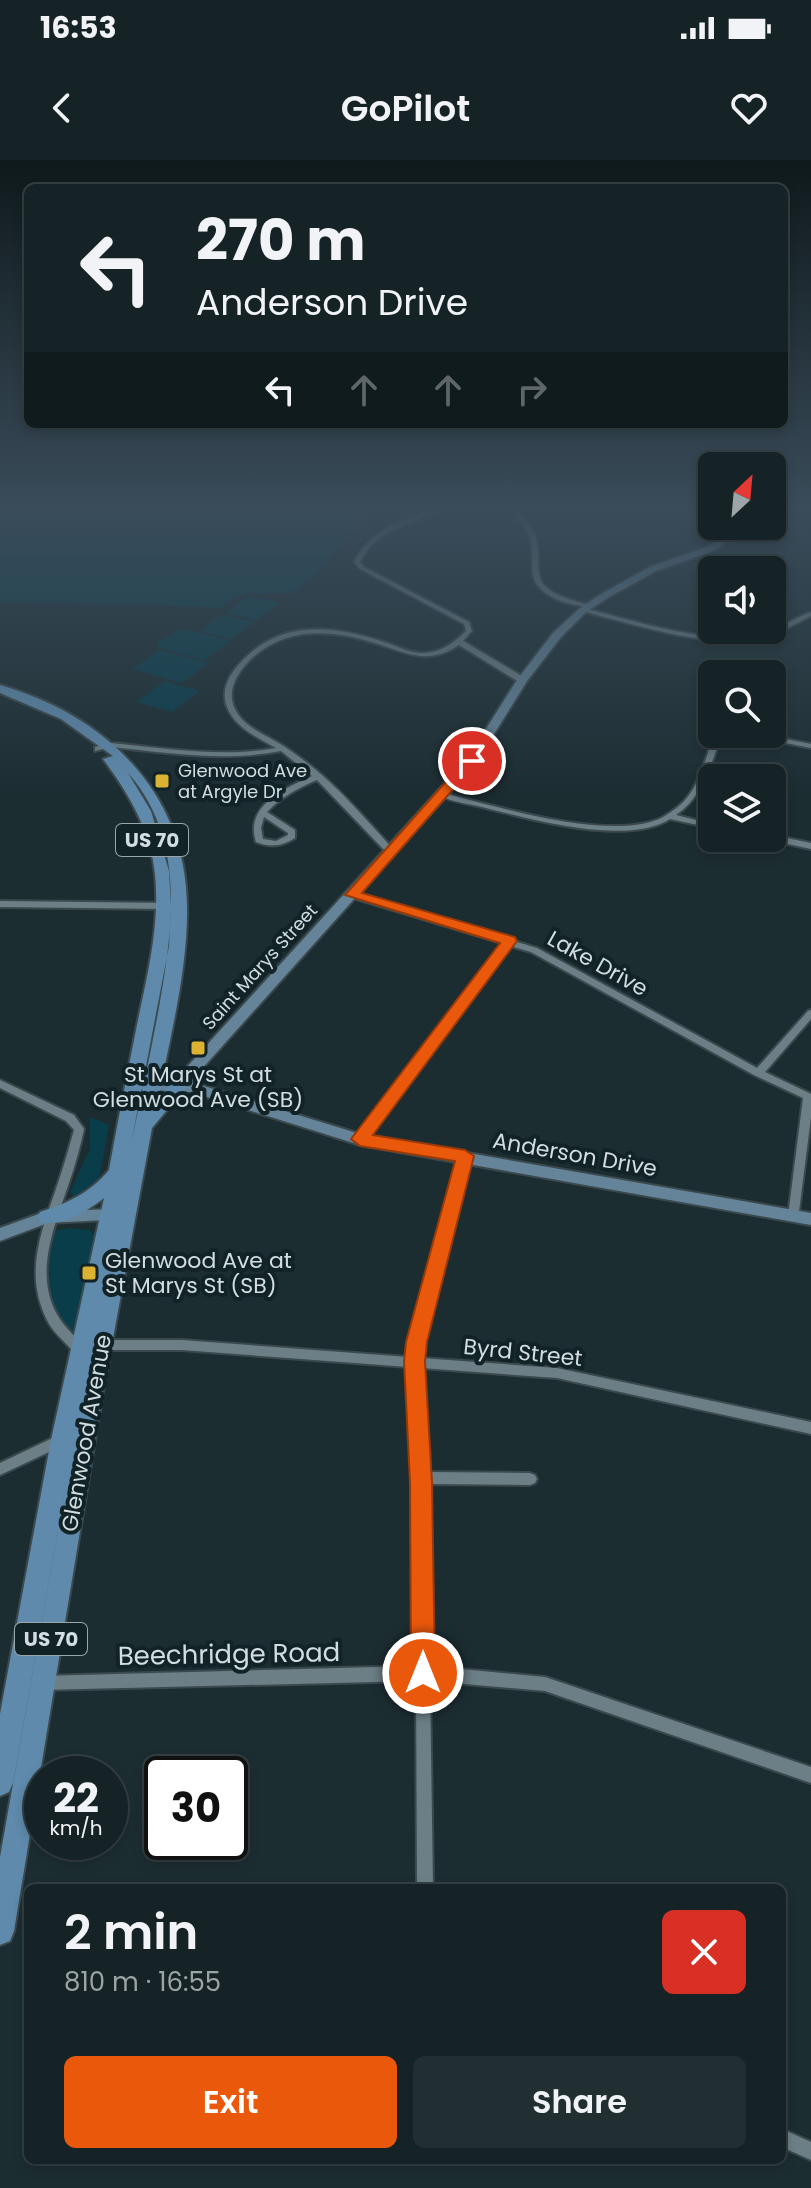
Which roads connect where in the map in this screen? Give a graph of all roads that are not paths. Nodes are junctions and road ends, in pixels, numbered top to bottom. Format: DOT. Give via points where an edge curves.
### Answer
graph roads {
  1 [pos="434,606"];
  2 [pos="581,606"];
  3 [pos="590,606"];
  4 [pos="586,608"];
  5 [pos="811,614"];
  6 [pos="459,642"];
  7 [pos="522,680"];
  8 [pos="0,689"];
  9 [pos="0,697"];
  10 [pos="786,741"];
  11 [pos="811,746"];
  12 [pos="104,747"];
  13 [pos="712,748"];
  14 [pos="282,749"];
  15 [pos="319,776"];
  16 [pos="442,795"];
  17 [pos="263,813"];
  18 [pos="672,817"];
  19 [pos="698,823"];
  20 [pos="786,841"];
  21 [pos="811,846"];
  22 [pos="391,852"];
  23 [pos="353,895"];
  24 [pos="0,904"];
  25 [pos="172,906"];
  26 [pos="509,941"];
  27 [pos="811,1013"];
  28 [pos="758,1073"];
  29 [pos="144,1080"];
  30 [pos="186,1080"];
  31 [pos="0,1084"];
  32 [pos="810,1098"];
  33 [pos="144,1126"];
  34 [pos="360,1139"];
  35 [pos="465,1156"];
  36 [pos="118,1172"];
  37 [pos="118,1215"];
  38 [pos="794,1216"];
  39 [pos="47,1217"];
  40 [pos="811,1219"];
  41 [pos="0,1235"];
  42 [pos="92,1346"];
  43 [pos="414,1361"];
  44 [pos="811,1428"];
  45 [pos="73,1439"];
  46 [pos="0,1469"];
  47 [pos="421,1478"];
  48 [pos="530,1479"];
  49 [pos="423,1673"];
  50 [pos="44,1683"];
  51 [pos="17,1684"];
  52 [pos="811,1775"];
  53 [pos="0,1783"];
  54 [pos="10,1822"];
  55 [pos="425,1884"];
  56 [pos="0,1931"];
  57 [pos="786,2140"];
  58 [pos="811,2151"];
  1 -- 6 [label="street" via="467,623 469,631"];
  2 -- 4 [label="street"];
  3 -- 4 [label="main road, Saint Marys Street"];
  4 -- 5 [label="street" via="708,637 739,639 765,635"];
  4 -- 7 [label="main road, Saint Marys Street" via="550,642"];
  6 -- 7 [label="street"];
  6 -- 14 [label="street" via="420,655 345,634 301,631 270,641 242,664 228,685 230,707 245,726"];
  7 -- 16 [label="main road, Saint Marys Street" via="472,761"];
  8 -- 12 [label="main road, Glenwood Avenue / US 70" via="56,711"];
  9 -- 12 [label="main road, Glenwood Avenue / US 70"];
  10 -- 11 [label="street"];
  12 -- 14 [label="street" via="230,756"];
  12 -- 25 [label="main road, Glenwood Avenue / US 70" via="144,811"];
  13 -- 18 [label="street" via="695,791"];
  14 -- 15 [label="street"];
  15 -- 17 [label="street" via="272,801"];
  15 -- 22 [label="street"];
  16 -- 18 [label="street" via="612,829 637,829"];
  16 -- 22 [label="main road, Saint Marys Street"];
  17 -- 17 [label="street" via="259,840 274,844 292,836 288,827"];
  18 -- 19 [label="street"];
  20 -- 21 [label="street"];
  22 -- 23 [label="main road, Saint Marys Street"];
  23 -- 26 [label="street, Lake Drive"];
  23 -- 30 [label="main road, Saint Marys Street"];
  24 -- 25 [label="street"];
  25 -- 29 [label="main road, Glenwood Avenue / US 70" via="177,949"];
  26 -- 28 [label="street, Lake Drive"];
  26 -- 34 [label="street"];
  27 -- 28 [label="street"];
  28 -- 32 [label="street, Lake Drive"];
  29 -- 30 [label="main road"];
  29 -- 33 [label="main road, Glenwood Avenue / US 70"];
  29 -- 36 [label="main road, Glenwood Avenue / US 70"];
  30 -- 33 [label="main road"];
  30 -- 34 [label="main road, Anderson Drive" via="228,1100"];
  31 -- 39 [label="street" via="70,1118 79,1129 76,1151"];
  32 -- 38 [label="street"];
  33 -- 37 [label="main road, Glenwood Avenue / US 70"];
  34 -- 35 [label="main road, Anderson Drive"];
  35 -- 38 [label="main road, Anderson Drive"];
  35 -- 43 [label="street"];
  36 -- 37 [label="main road, Glenwood Avenue / US 70"];
  36 -- 39 [label="main road" via="94,1197"];
  37 -- 39 [label="main road"];
  37 -- 42 [label="main road, Glenwood Avenue / US 70"];
  38 -- 40 [label="main road, Anderson Drive"];
  39 -- 41 [label="main road"];
  39 -- 42 [label="street" via="36,1255 37,1290 50,1320 72,1343"];
  42 -- 43 [label="street, Byrd Street" via="182,1345"];
  42 -- 45 [label="main road, Glenwood Avenue / US 70"];
  43 -- 44 [label="street, Byrd Street" via="557,1373"];
  43 -- 47 [label="street"];
  45 -- 46 [label="street"];
  45 -- 50 [label="main road, Glenwood Avenue / US 70"];
  45 -- 51 [label="main road, Glenwood Avenue / US 70"];
  47 -- 48 [label="street"];
  47 -- 49 [label="street"];
  49 -- 50 [label="street, Beechridge Road"];
  49 -- 52 [label="street, Beechridge Road" via="545,1684"];
  49 -- 55 [label="street"];
  50 -- 51 [label="street, Beechridge Road"];
  50 -- 54 [label="main road, Glenwood Avenue / US 70"];
  51 -- 53 [label="main road, Glenwood Avenue / US 70"];
  54 -- 56 [label="main road, Glenwood Avenue / US 70"];
  57 -- 58 [label="street"];
}
